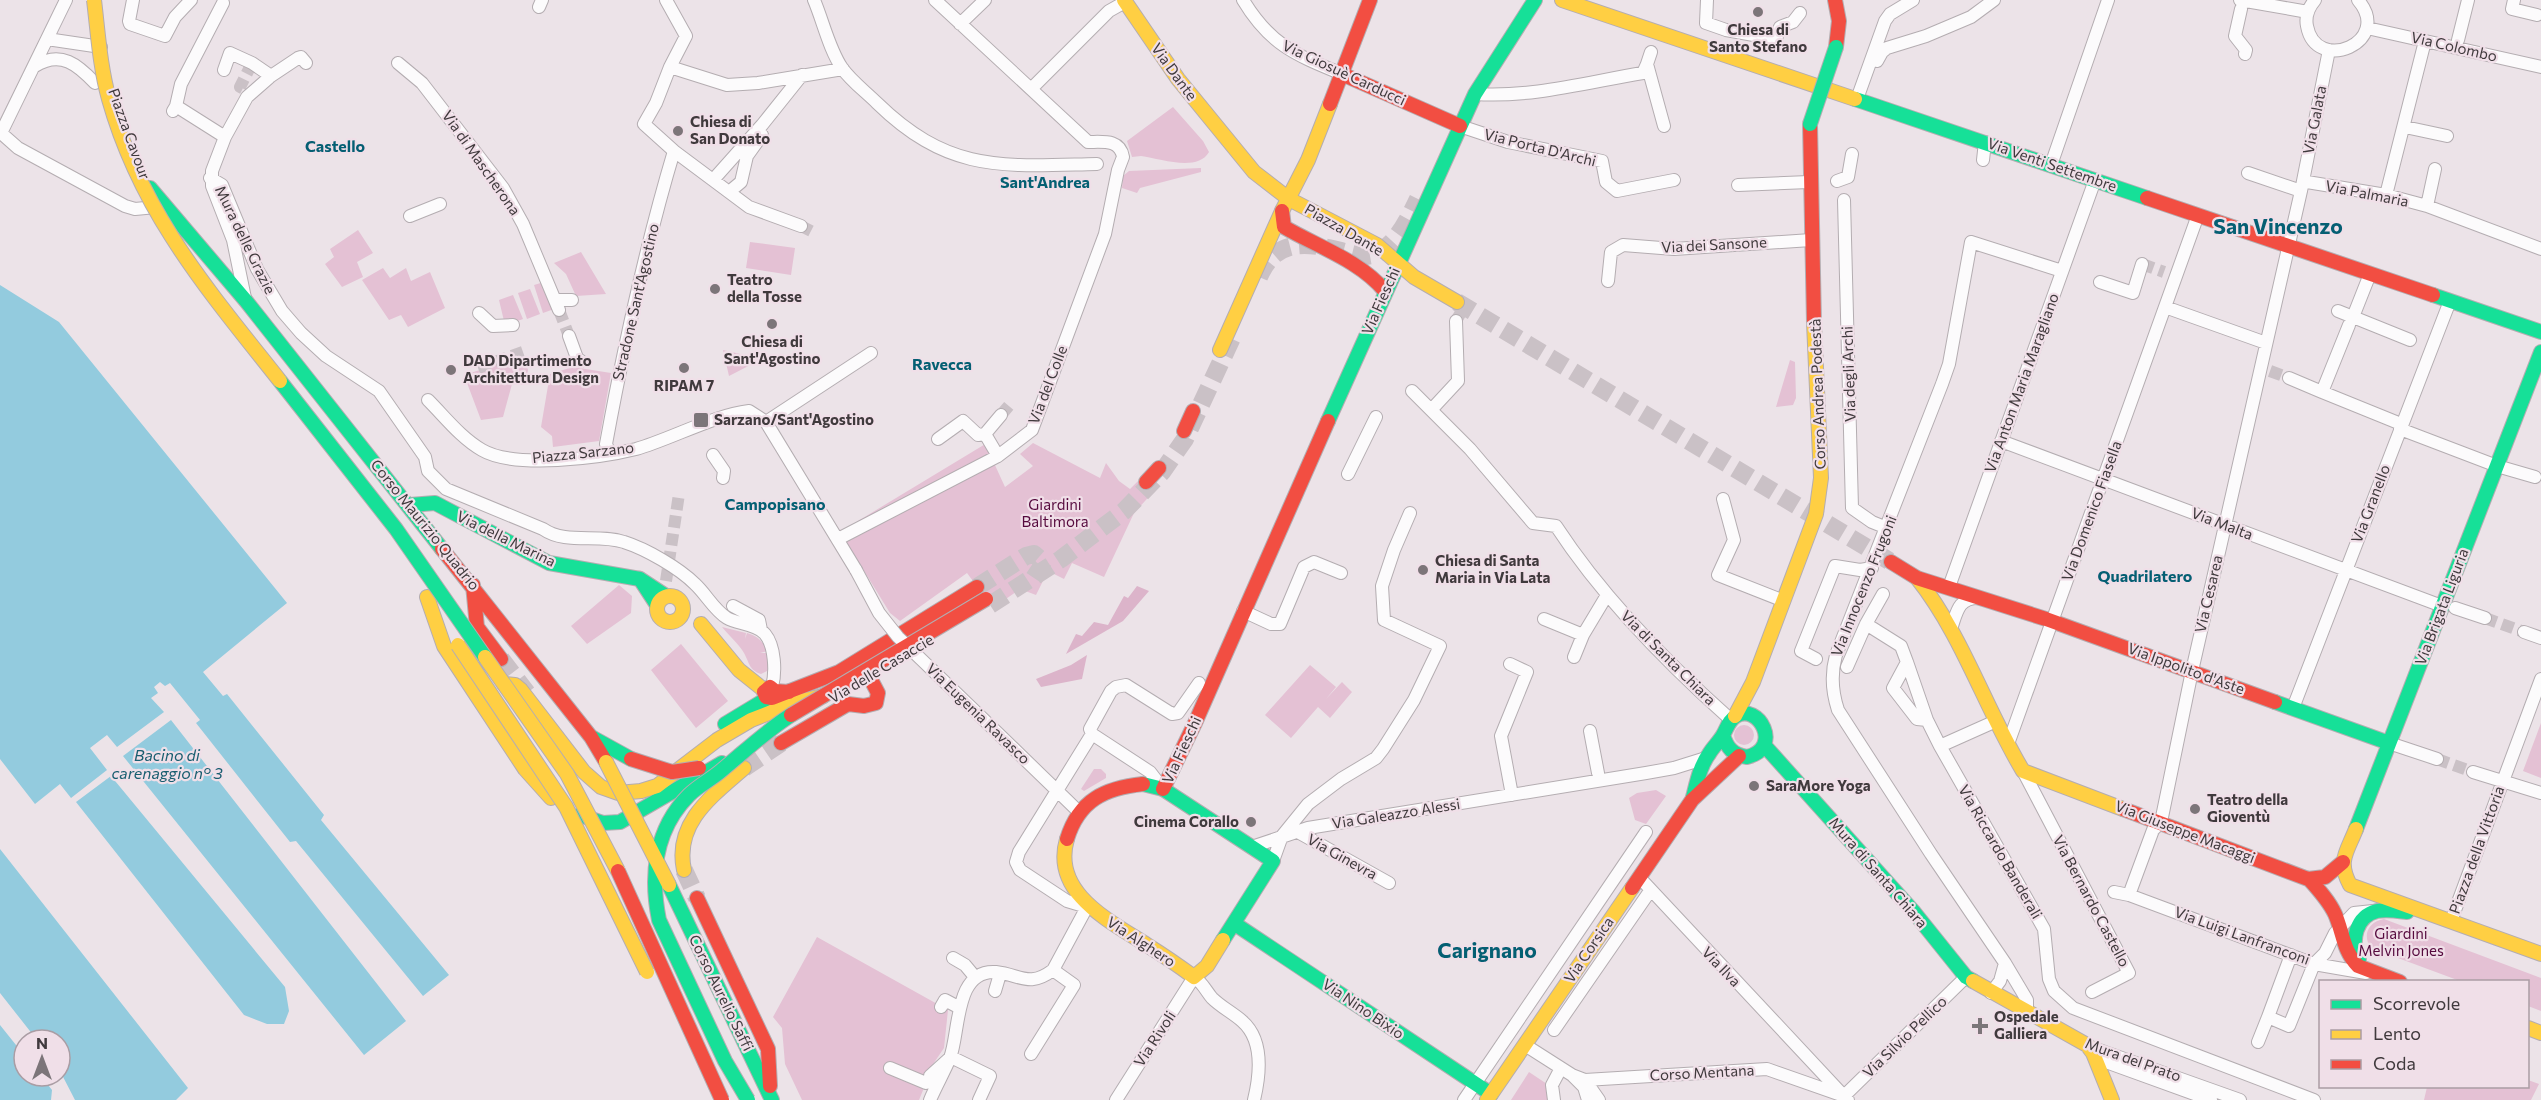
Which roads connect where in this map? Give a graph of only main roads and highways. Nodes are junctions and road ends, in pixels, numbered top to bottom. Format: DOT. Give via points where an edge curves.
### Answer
graph roads {
  1 [pos="94,0"];
  2 [pos="100,0"];
  3 [pos="1370,0"];
  4 [pos="1534,0"];
  5 [pos="1562,0"];
  6 [pos="1835,0"];
  7 [pos="1125,1"];
  8 [pos="83,4"];
  9 [pos="86,40"];
  10 [pos="1342,74"];
  11 [pos="103,125"];
  12 [pos="1460,126"];
  13 [pos="1227,141"];
  14 [pos="149,187"];
  15 [pos="130,196"];
  16 [pos="1286,205"];
  17 [pos="145,222"];
  18 [pos="1397,263"];
  19 [pos="1385,291"];
  20 [pos="1457,302"];
  21 [pos="2541,332"];
  22 [pos="1220,350"];
  23 [pos="2541,352"];
  24 [pos="285,410"];
  25 [pos="1193,411"];
  26 [pos="1184,431"];
  27 [pos="1159,468"];
  28 [pos="1146,482"];
  29 [pos="410,505"];
  30 [pos="1891,562"];
  31 [pos="1917,578"];
  32 [pos="473,585"];
  33 [pos="983,596"];
  34 [pos="427,597"];
  35 [pos="662,600"];
  36 [pos="681,611"];
  37 [pos="501,659"];
  38 [pos="839,672"];
  39 [pos="867,678"];
  40 [pos="502,684"];
  41 [pos="1752,684"];
  42 [pos="774,692"];
  43 [pos="823,696"];
  44 [pos="1732,718"];
  45 [pos="1758,718"];
  46 [pos="774,735"];
  47 [pos="1723,735"];
  48 [pos="591,737"];
  49 [pos="2389,743"];
  50 [pos="1764,745"];
  51 [pos="1739,756"];
  52 [pos="744,768"];
  53 [pos="640,787"];
  54 [pos="1163,789"];
  55 [pos="1692,800"];
  56 [pos="2343,862"];
  57 [pos="684,870"];
  58 [pos="2309,879"];
  59 [pos="669,885"];
  60 [pos="697,898"];
  61 [pos="2428,914"];
  62 [pos="1235,924"];
  63 [pos="2541,954"];
  64 [pos="2382,975"];
  65 [pos="1966,977"];
  66 [pos="2397,980"];
  67 [pos="651,981"];
  68 [pos="685,1052"];
  69 [pos="1489,1097"];
  70 [pos="772,1098"];
  71 [pos="707,1100"];
  72 [pos="722,1100"];
  73 [pos="742,1100"];
  74 [pos="748,1100"];
  75 [pos="2112,1100"];
  1 -- 40 [label="main road, bridge" via="109,99 137,175 168,233 216,301 396,529"];
  2 -- 14 [label="main road, Piazza Cavour" via="110,82 126,135"];
  3 -- 10 [label="main road, Piazza Dante"];
  4 -- 12 [label="main road, Via Fieschi" via="1475,94"];
  5 -- 21 [label="main road, Via Venti Settembre"];
  6 -- 41 [label="main road, Corso Andrea Podestà, bridge" via="1839,21 1836,47 1810,124 1821,478 1816,514 1805,548"];
  7 -- 13 [label="main road, Via Dante" via="1178,79"];
  8 -- 9 [label="main road, Piazza Cavour"];
  9 -- 11 [label="main road" via="90,80"];
  9 -- 14 [label="main road, Piazza Cavour" via="95,83 124,159"];
  10 -- 12 [label="main road, Via Giosuè Carducci"];
  10 -- 16 [label="main road, Piazza Dante"];
  12 -- 18 [label="main road, Via Fieschi"];
  13 -- 16 [label="main road, Piazza Dante"];
  14 -- 29 [label="main road, Corso Maurizio Quadrio"];
  15 -- 17 [label="main road"];
  16 -- 18 [label="main road, Piazza Dante" via="1377,245"];
  16 -- 19 [label="main road, Piazza Dante" via="1284,227 1364,272"];
  16 -- 22 [label="main road, Piazza Dante"];
  18 -- 19 [label="main road, Via Fieschi"];
  18 -- 20 [label="main road, Piazza Dante"];
  19 -- 54 [label="main road, Via Fieschi"];
  23 -- 49 [label="main road, Via Brigata Liguria" via="2449,607"];
  24 -- 34 [label="main road" via="372,519"];
  25 -- 26 [label="main road"];
  27 -- 28 [label="main road"];
  29 -- 32 [label="main road, Corso Maurizio Quadrio"];
  29 -- 35 [label="main road, Via della Marina" via="435,503 549,563 640,579"];
  30 -- 31 [label="main road, Via Ippolito d'Aste"];
  31 -- 49 [label="main road, Via Ippolito d'Aste" via="2052,621"];
  31 -- 58 [label="main road, Via Giuseppe Macaggi" via="1952,626 2023,771"];
  32 -- 37 [label="main road" via="477,627"];
  32 -- 48 [label="main road, Corso Maurizio Quadrio"];
  33 -- 38 [label="main road"];
  33 -- 39 [label="main road, Via delle Casaccie"];
  33 -- 43 [label="main road, bridge"];
  34 -- 46 [label="main road, bridge" via="444,646 525,769 550,798 579,815 612,824"];
  34 -- 67 [label="main road, bridge" via="566,807"];
  35 -- 36 [label="main road" via="678,598"];
  35 -- 36 [label="main road" via="658,614 664,620 672,621"];
  36 -- 42 [label="main road" via="700,624 739,670"];
  38 -- 39 [label="main road"];
  38 -- 42 [label="main road"];
  39 -- 46 [label="main road, Via delle Casaccie"];
  39 -- 46 [label="main road" via="878,693 878,700 868,706 852,703"];
  40 -- 43 [label="main road, bridge" via="521,690 584,772 601,787 618,794 657,786 717,740 751,720"];
  40 -- 72 [label="main road, bridge" via="567,774 599,831"];
  41 -- 44 [label="main road, Corso Andrea Podestà"];
  41 -- 45 [label="main road"];
  42 -- 53 [label="main road" via="708,734 662,776"];
  43 -- 46 [label="main road, bridge"];
  44 -- 45 [label="main road"];
  44 -- 47 [label="main road"];
  45 -- 50 [label="main road" via="1765,728"];
  46 -- 48 [label="main road, bridge" via="689,771 665,771 631,759"];
  46 -- 73 [label="main road, bridge" via="694,800 675,823 660,871 664,917 733,1068"];
  46 -- 74 [label="main road, bridge" via="690,795 664,831 654,869 659,920 725,1061"];
  47 -- 51 [label="main road" via="1727,748"];
  47 -- 55 [label="main road" via="1706,758"];
  48 -- 59 [label="main road, Corso Maurizio Quadrio, bridge"];
  49 -- 56 [label="main road, Via Brigata Liguria"];
  50 -- 51 [label="main road" via="1754,755"];
  50 -- 65 [label="main road, Mura di Santa Chiara" via="1913,911"];
  51 -- 55 [label="main road"];
  52 -- 57 [label="main road" via="703,805 689,824 680,857"];
  54 -- 62 [label="main road" via="1273,861"];
  54 -- 62 [label="main road, Via Alghero" via="1143,783 1126,785 1093,799 1078,811 1066,837 1065,863 1073,887 1087,907 1194,977 1207,966"];
  55 -- 69 [label="main road, Via Corsica"];
  56 -- 58 [label="main road" via="2329,875"];
  56 -- 61 [label="main road" via="2350,885"];
  58 -- 64 [label="main road" via="2332,908 2353,962"];
  59 -- 70 [label="main road, Corso Aurelio Saffi"];
  60 -- 70 [label="main road" via="768,1049"];
  61 -- 63 [label="main road"];
  61 -- 64 [label="main road" via="2378,911 2362,921 2354,943 2360,960"];
  62 -- 69 [label="main road, Via Nino Bixio"];
  64 -- 66 [label="main road"];
  65 -- 75 [label="main road, Mura del Prato" via="2087,1045"];
  68 -- 71 [label="main road"];
}
